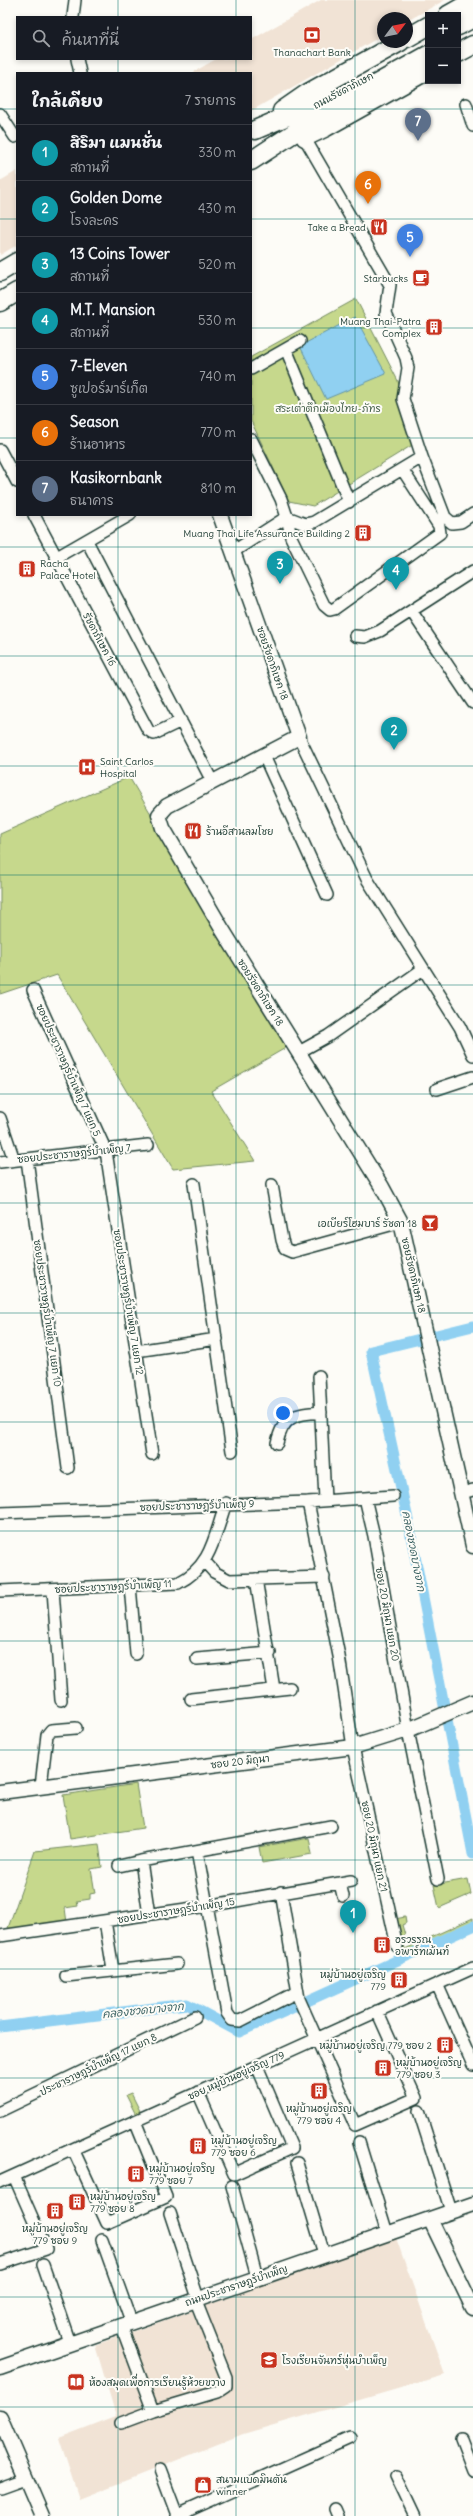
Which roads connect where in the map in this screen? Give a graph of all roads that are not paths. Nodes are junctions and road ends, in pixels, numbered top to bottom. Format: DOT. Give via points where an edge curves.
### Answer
graph roads {
  1 [pos="75,0"];
  2 [pos="473,1"];
  3 [pos="453,12"];
  4 [pos="73,16"];
  5 [pos="473,18"];
  6 [pos="461,24"];
  7 [pos="425,28"];
  8 [pos="473,30"];
  9 [pos="413,35"];
  10 [pos="461,36"];
  11 [pos="425,45"];
  12 [pos="473,45"];
  13 [pos="389,48"];
  14 [pos="461,51"];
  15 [pos="425,57"];
  16 [pos="77,60"];
  17 [pos="80,72"];
  18 [pos="425,72"];
  19 [pos="466,104"];
  20 [pos="0,114"];
  21 [pos="473,126"];
  22 [pos="253,131"];
  23 [pos="15,137"];
  24 [pos="304,137"];
  25 [pos="270,150"];
  26 [pos="252,160"];
  27 [pos="16,263"];
  28 [pos="0,272"];
  29 [pos="16,293"];
  30 [pos="0,302"];
  31 [pos="300,341"];
  32 [pos="286,349"];
  33 [pos="252,368"];
  34 [pos="252,441"];
  35 [pos="0,450"];
  36 [pos="422,457"];
  37 [pos="402,469"];
  38 [pos="16,480"];
  39 [pos="349,502"];
  40 [pos="473,514"];
  41 [pos="35,516"];
  42 [pos="128,516"];
  43 [pos="220,516"];
  44 [pos="287,517"];
  45 [pos="87,541"];
  46 [pos="234,551"];
  47 [pos="57,557"];
  48 [pos="473,571"];
  49 [pos="412,612"];
  50 [pos="355,636"];
  51 [pos="473,703"];
  52 [pos="180,721"];
  53 [pos="299,737"];
  54 [pos="264,756"];
  55 [pos="213,783"];
  56 [pos="327,895"];
  57 [pos="423,969"];
  58 [pos="33,990"];
  59 [pos="299,1052"];
  60 [pos="473,1055"];
  61 [pos="473,1077"];
  62 [pos="437,1089"];
  63 [pos="0,1118"];
  64 [pos="148,1145"];
  65 [pos="106,1151"];
  66 [pos="27,1158"];
  67 [pos="14,1160"];
  68 [pos="0,1162"];
  69 [pos="194,1184"];
  70 [pos="272,1185"];
  71 [pos="402,1222"];
  72 [pos="217,1339"];
  73 [pos="136,1351"];
  74 [pos="319,1376"];
  75 [pos="321,1412"];
  76 [pos="277,1444"];
  77 [pos="232,1451"];
  78 [pos="152,1454"];
  79 [pos="68,1468"];
  80 [pos="467,1492"];
  81 [pos="393,1496"];
  82 [pos="365,1498"];
  83 [pos="325,1500"];
  84 [pos="308,1502"];
  85 [pos="226,1504"];
  86 [pos="0,1513"];
  87 [pos="473,1546"];
  88 [pos="205,1562"];
  89 [pos="324,1578"];
  90 [pos="256,1580"];
  91 [pos="130,1586"];
  92 [pos="53,1590"];
  93 [pos="0,1591"];
  94 [pos="270,1652"];
  95 [pos="136,1654"];
  96 [pos="197,1659"];
  97 [pos="290,1688"];
  98 [pos="274,1689"];
  99 [pos="190,1699"];
  100 [pos="61,1700"];
  101 [pos="473,1702"];
  102 [pos="76,1728"];
  103 [pos="408,1730"];
  104 [pos="353,1747"];
  105 [pos="41,1786"];
  106 [pos="0,1792"];
  107 [pos="331,1826"];
  108 [pos="197,1851"];
  109 [pos="141,1861"];
  110 [pos="119,1866"];
  111 [pos="438,1879"];
  112 [pos="281,1892"];
  113 [pos="343,1896"];
  114 [pos="207,1906"];
  115 [pos="149,1915"];
  116 [pos="105,1921"];
  117 [pos="0,1936"];
  118 [pos="397,1946"];
  119 [pos="177,1964"];
  120 [pos="473,1968"];
  121 [pos="113,1970"];
  122 [pos="66,1976"];
  123 [pos="437,1984"];
  124 [pos="299,1999"];
  125 [pos="377,2011"];
  126 [pos="195,2017"];
  127 [pos="316,2038"];
  128 [pos="473,2065"];
  129 [pos="257,2066"];
  130 [pos="198,2092"];
  131 [pos="0,2111"];
  132 [pos="419,2111"];
  133 [pos="135,2121"];
  134 [pos="359,2142"];
  135 [pos="73,2149"];
  136 [pos="297,2163"];
  137 [pos="14,2176"];
  138 [pos="0,2182"];
  139 [pos="232,2186"];
  140 [pos="473,2204"];
  141 [pos="451,2212"];
  142 [pos="170,2213"];
  143 [pos="430,2219"];
  144 [pos="387,2233"];
  145 [pos="102,2240"];
  146 [pos="324,2254"];
  147 [pos="0,2264"];
  148 [pos="44,2265"];
  149 [pos="258,2277"];
  150 [pos="197,2298"];
  151 [pos="473,2308"];
  152 [pos="126,2323"];
  153 [pos="70,2343"];
  154 [pos="0,2368"];
  155 [pos="153,2411"];
  156 [pos="1,2422"];
  157 [pos="121,2423"];
  158 [pos="350,2438"];
  159 [pos="461,2440"];
  160 [pos="472,2467"];
  161 [pos="160,2470"];
  162 [pos="396,2476"];
  163 [pos="24,2479"];
  164 [pos="0,2488"];
  165 [pos="42,2516"];
  166 [pos="176,2516"];
  167 [pos="415,2516"];
  1 -- 4 [label="street"];
  2 -- 3 [label="main road"];
  5 -- 6 [label="main road"];
  7 -- 9 [label="main road"];
  8 -- 10 [label="main road"];
  11 -- 22 [label="main road, ถนนรัชดาภิเษก" via="320,104"];
  12 -- 14 [label="main road"];
  13 -- 22 [label="main road, ถนนรัชดาภิเษก" via="308,93"];
  15 -- 25 [label="main road, ถนนรัชดาภิเษก" via="326,112"];
  16 -- 17 [label="street"];
  18 -- 24 [label="main road, ถนนรัชดาภิเษก" via="326,128"];
  19 -- 21 [label="street"];
  20 -- 23 [label="street"];
  24 -- 25 [label="main road, ถนนรัชดาภิเษก"];
  24 -- 36 [label="street" via="388,281 390,292 386,313 406,358 408,368 403,399"];
  25 -- 26 [label="main road, ถนนรัชดาภิเษก"];
  27 -- 28 [label="main road"];
  29 -- 30 [label="main road"];
  31 -- 32 [label="street"];
  32 -- 33 [label="street"];
  32 -- 39 [label="street"];
  34 -- 44 [label="street" via="281,499"];
  35 -- 38 [label="street"];
  36 -- 37 [label="street"];
  36 -- 40 [label="street" via="445,517 452,523 461,522"];
  37 -- 39 [label="street"];
  37 -- 44 [label="street" via="439,526 440,533 334,609 330,610 324,605 291,537"];
  39 -- 44 [label="street" via="314,522 305,524"];
  41 -- 47 [label="street, รัชดาภิเษก 16"];
  42 -- 45 [label="street"];
  43 -- 46 [label="street, ซอยรัชดาภิเษก 18"];
  44 -- 46 [label="street"];
  45 -- 47 [label="street"];
  45 -- 52 [label="street"];
  46 -- 53 [label="street, ซอยรัชดาภิเษก 18"];
  47 -- 52 [label="street, รัชดาภิเษก 16" via="148,730 154,734"];
  48 -- 49 [label="street"];
  49 -- 50 [label="street" via="370,636"];
  49 -- 51 [label="street"];
  52 -- 55 [label="street"];
  53 -- 54 [label="street, ซอยรัชดาภิเษก 18"];
  53 -- 57 [label="street" via="366,879"];
  54 -- 55 [label="street, ซอยรัชดาภิเษก 18"];
  54 -- 56 [label="street"];
  55 -- 59 [label="street, ซอยรัชดาภิเษก 18" via="167,806 159,815 163,828"];
  57 -- 59 [label="street" via="328,1036"];
  57 -- 60 [label="street" via="460,1027"];
  58 -- 65 [label="street, ซอยประชาราษฎร์บำเพ็ญ 7 แยก 5"];
  59 -- 71 [label="street, ซอยรัชดาภิเษก 18"];
  61 -- 62 [label="street"];
  63 -- 67 [label="street"];
  64 -- 65 [label="street, ซอยประชาราษฎร์บำเพ็ญ 7"];
  65 -- 66 [label="street, ซอยประชาราษฎร์บำเพ็ญ 7"];
  65 -- 73 [label="street, ซอยประชาราษฎร์บำเพ็ญ 7 แยก 12"];
  66 -- 67 [label="street, ซอยประชาราษฎร์บำเพ็ญ 7"];
  66 -- 79 [label="street, ซอยประชาราษฎร์บำเพ็ญ 7 แยก 10"];
  67 -- 68 [label="street, ซอยประชาราษฎร์บำเพ็ญ 7"];
  69 -- 72 [label="street"];
  70 -- 71 [label="street" via="282,1240 285,1249 292,1252"];
  71 -- 80 [label="street, ซอยรัชดาภิเษก 18" via="431,1352"];
  72 -- 73 [label="street"];
  72 -- 77 [label="street"];
  73 -- 78 [label="street, ซอยประชาราษฎร์บำเพ็ญ 7 แยก 12"];
  74 -- 75 [label="street"];
  75 -- 76 [label="street" via="302,1413 291,1418 281,1427"];
  75 -- 83 [label="street"];
  80 -- 87 [label="street, ซอยรัชดาภิเษก 18"];
  81 -- 82 [label="street, ซอยประชาราษฎร์บำเพ็ญ 9"];
  82 -- 83 [label="street, ซอยประชาราษฎร์บำเพ็ญ 9"];
  82 -- 103 [label="street, ซอย 20 มิถุนา แยก 20" via="388,1610"];
  83 -- 84 [label="street, ซอยประชาราษฎร์บำเพ็ญ 9"];
  84 -- 85 [label="street, ซอยประชาราษฎร์บำเพ็ญ 9"];
  84 -- 89 [label="street, ซอย 20 มิถุนา แยก 21"];
  85 -- 86 [label="street, ซอยประชาราษฎร์บำเพ็ญ 9"];
  85 -- 88 [label="street, ซอยประชาราษฎร์บำเพ็ญ 11"];
  88 -- 90 [label="street" via="214,1572 229,1580"];
  88 -- 91 [label="street, ซอยประชาราษฎร์บำเพ็ญ 11" via="195,1574 178,1583"];
  89 -- 90 [label="street"];
  89 -- 104 [label="street, ซอย 20 มิถุนา แยก 21"];
  90 -- 94 [label="street"];
  91 -- 92 [label="street, ซอยประชาราษฎร์บำเพ็ญ 11"];
  91 -- 95 [label="street"];
  92 -- 93 [label="street, ซอยประชาราษฎร์บำเพ็ญ 11"];
  92 -- 100 [label="street"];
  94 -- 96 [label="street"];
  94 -- 98 [label="street"];
  97 -- 98 [label="street"];
  98 -- 99 [label="street"];
  101 -- 103 [label="street, ซอย 20 มิถุนา"];
  102 -- 105 [label="street" via="52,1730 47,1735"];
  103 -- 104 [label="street, ซอย 20 มิถุนา"];
  103 -- 111 [label="street, ซอย 20 มิถุนา แยก 20"];
  104 -- 105 [label="street, ซอย 20 มิถุนา"];
  104 -- 118 [label="street, ซอย 20 มิถุนา แยก 21"];
  105 -- 106 [label="street, ซอย 20 มิถุนา"];
  107 -- 108 [label="street"];
  108 -- 109 [label="street"];
  108 -- 114 [label="street"];
  109 -- 110 [label="street"];
  109 -- 115 [label="street"];
  112 -- 113 [label="street, ซอยประชาราษฎร์บำเพ็ญ 15" via="346,1882"];
  112 -- 114 [label="street, ซอยประชาราษฎร์บำเพ็ญ 15"];
  112 -- 124 [label="street"];
  114 -- 115 [label="street, ซอยประชาราษฎร์บำเพ็ญ 15"];
  114 -- 124 [label="street" via="227,2013 232,2020 240,2021"];
  115 -- 116 [label="street, ซอยประชาราษฎร์บำเพ็ญ 15"];
  116 -- 117 [label="street, ซอยประชาราษฎร์บำเพ็ญ 15"];
  116 -- 121 [label="street"];
  119 -- 121 [label="street"];
  120 -- 123 [label="street, ซอย หมู่บ้านอยู่เจริญ 779"];
  121 -- 122 [label="street"];
  123 -- 125 [label="street, ซอย หมู่บ้านอยู่เจริญ 779"];
  123 -- 128 [label="street"];
  124 -- 127 [label="street"];
  125 -- 127 [label="street, ซอย หมู่บ้านอยู่เจริญ 779"];
  125 -- 127 [label="street" via="416,2098 355,2125"];
  126 -- 131 [label="street, ประชาราษฎร์บำเพ็ญ 17 แยก 8"];
  127 -- 129 [label="street, ซอย หมู่บ้านอยู่เจริญ 779"];
  129 -- 130 [label="street, ซอย หมู่บ้านอยู่เจริญ 779"];
  129 -- 130 [label="street" via="292,2148 240,2172 234,2174"];
  130 -- 133 [label="street, ซอย หมู่บ้านอยู่เจริญ 779"];
  132 -- 141 [label="street"];
  133 -- 135 [label="street, ซอย หมู่บ้านอยู่เจริญ 779"];
  133 -- 135 [label="street" via="166,2197 137,2212 107,2223"];
  134 -- 144 [label="street"];
  135 -- 137 [label="street, ซอย หมู่บ้านอยู่เจริญ 779"];
  136 -- 146 [label="street"];
  137 -- 138 [label="street, ซอย หมู่บ้านอยู่เจริญ 779"];
  137 -- 147 [label="street" via="46,2249"];
  139 -- 149 [label="street"];
  140 -- 141 [label="street, ถนนประชาราษฎร์บำเพ็ญ"];
  141 -- 143 [label="street, ถนนประชาราษฎร์บำเพ็ญ"];
  142 -- 150 [label="street"];
  143 -- 144 [label="street, ถนนประชาราษฎร์บำเพ็ญ"];
  143 -- 151 [label="street"];
  144 -- 146 [label="street, ถนนประชาราษฎร์บำเพ็ญ"];
  145 -- 152 [label="street"];
  146 -- 149 [label="street, ถนนประชาราษฎร์บำเพ็ญ"];
  148 -- 153 [label="street"];
  149 -- 150 [label="street, ถนนประชาราษฎร์บำเพ็ญ"];
  150 -- 152 [label="street, ถนนประชาราษฎร์บำเพ็ญ"];
  150 -- 155 [label="street" via="226,2377 226,2386 217,2392"];
  152 -- 153 [label="street, ถนนประชาราษฎร์บำเพ็ญ"];
  152 -- 155 [label="street"];
  153 -- 154 [label="street, ถนนประชาราษฎร์บำเพ็ญ"];
  155 -- 157 [label="street"];
  156 -- 163 [label="street"];
  158 -- 166 [label="street"];
  159 -- 160 [label="street"];
  161 -- 166 [label="street"];
  162 -- 167 [label="street"];
  163 -- 164 [label="street"];
  163 -- 165 [label="street"];
}
